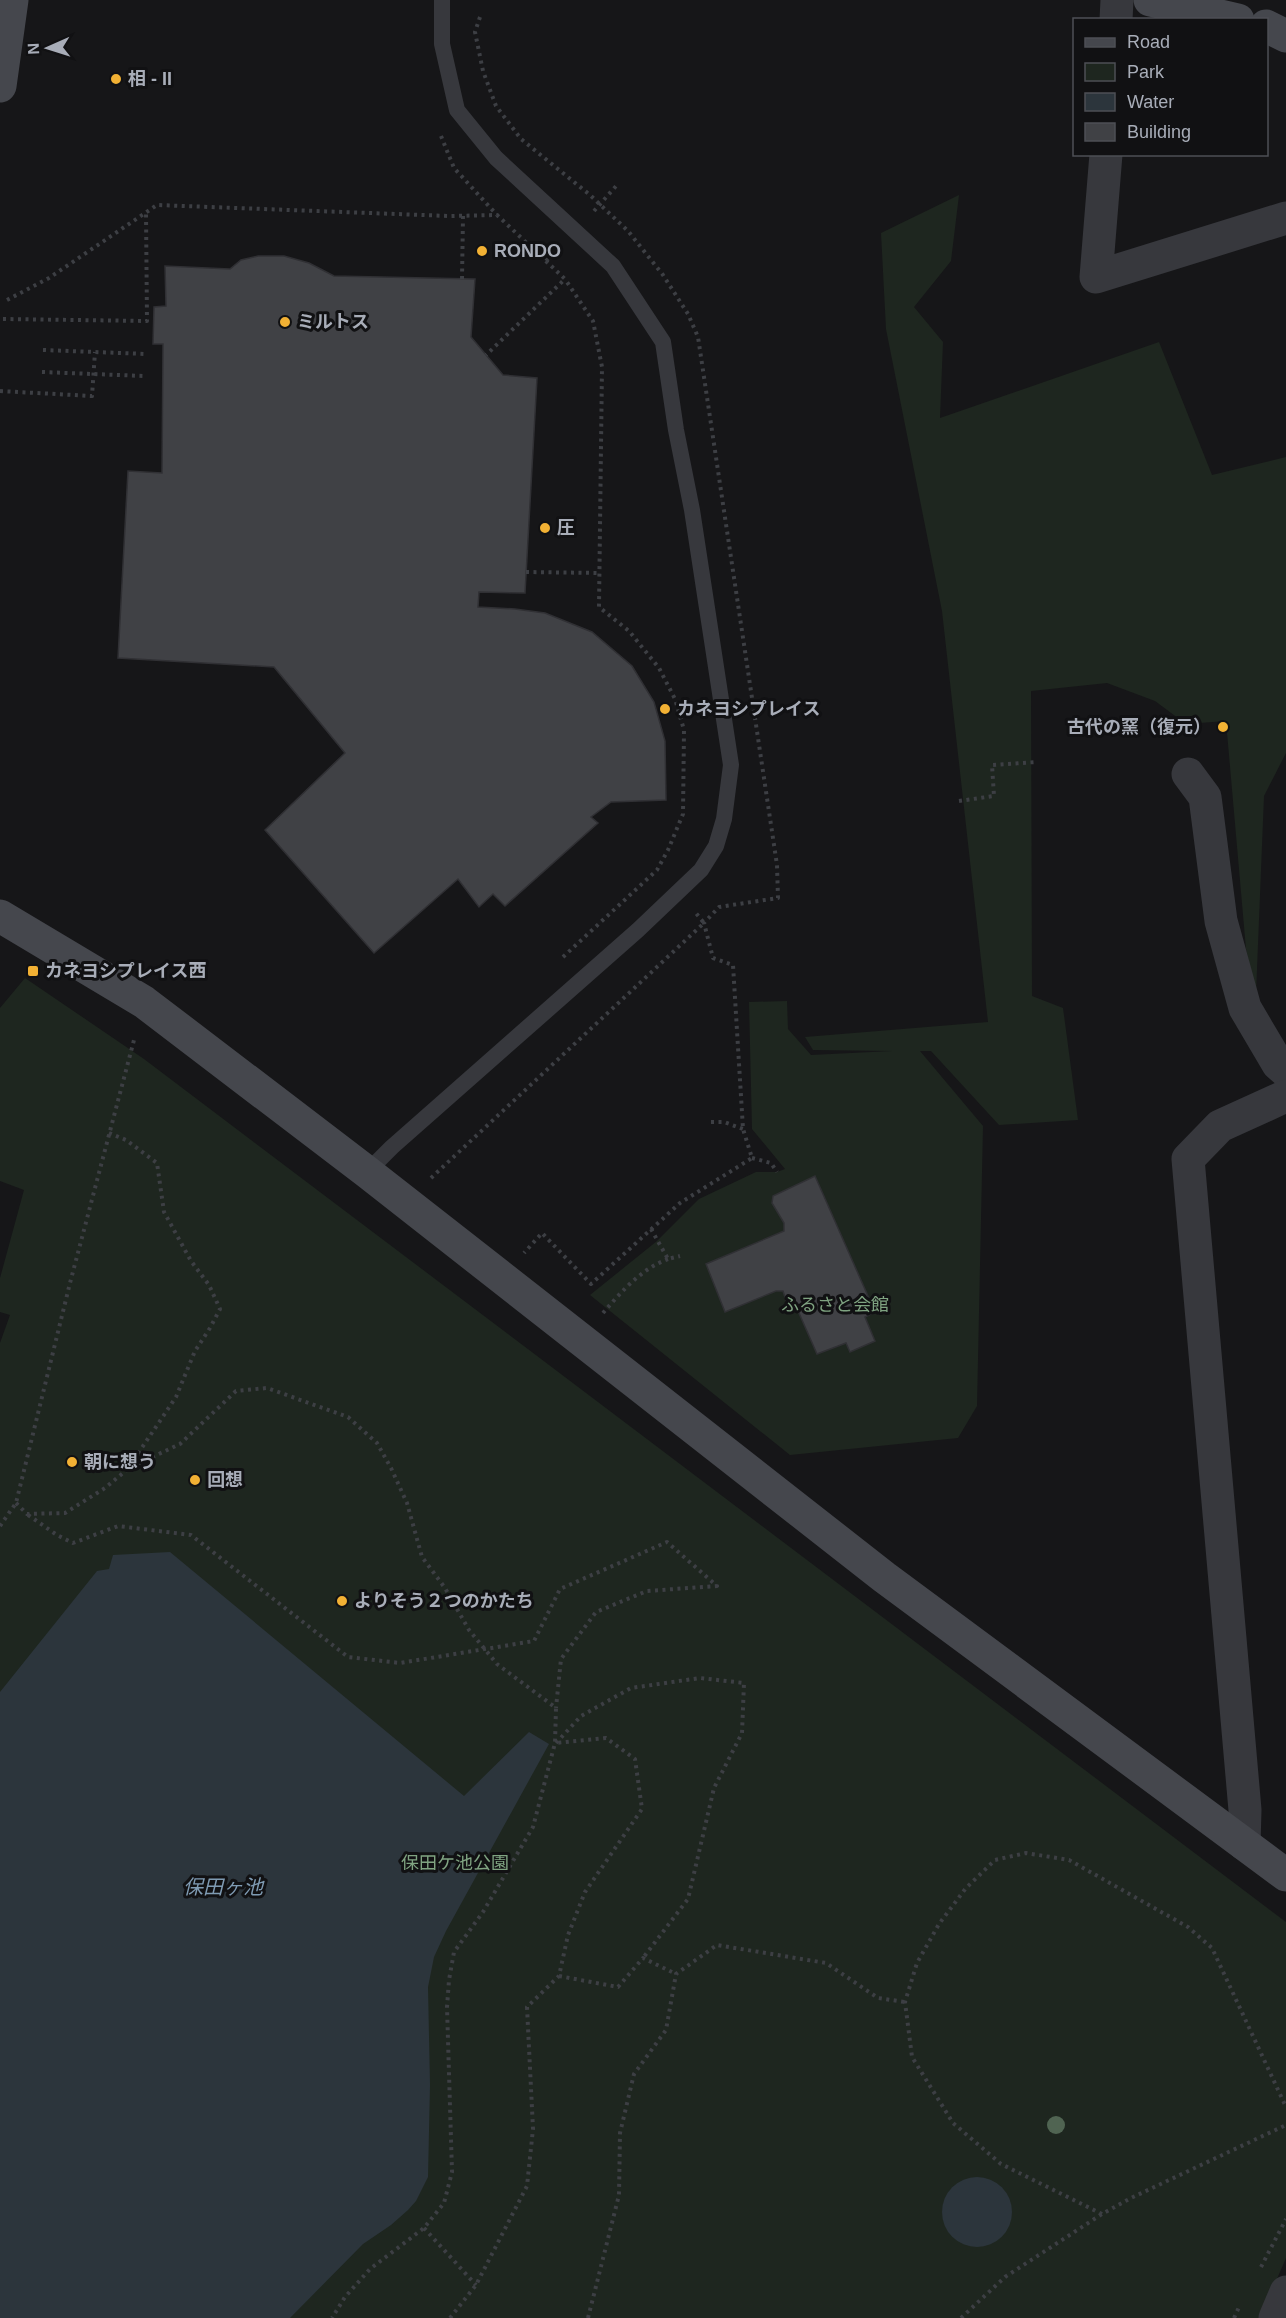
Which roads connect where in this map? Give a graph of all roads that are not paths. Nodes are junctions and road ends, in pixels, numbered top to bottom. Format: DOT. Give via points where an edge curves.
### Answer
graph roads {
  1 [pos="12,0"];
  2 [pos="442,0"];
  3 [pos="1118,0"];
  4 [pos="1150,0"];
  5 [pos="1116,18"];
  6 [pos="1230,18"];
  7 [pos="1268,27"];
  8 [pos="1286,36"];
  9 [pos="0,86"];
  10 [pos="1106,156"];
  11 [pos="1286,218"];
  12 [pos="1188,774"];
  13 [pos="0,916"];
  14 [pos="1286,1071"];
  15 [pos="1286,1096"];
  16 [pos="367,1172"];
  17 [pos="1244,1844"];
  18 [pos="1286,1875"];
  19 [pos="1286,2292"];
  20 [pos="1275,2318"];
  1 -- 9 [label="street"];
  2 -- 16 [label="lane" via="442,44 457,110 496,158 612,266 663,342 731,765 724,819 716,846 701,870"];
  3 -- 5 [label="street"];
  4 -- 6 [label="street"];
  7 -- 8 [label="street"];
  10 -- 11 [label="street" via="1096,277"];
  12 -- 14 [label="street" via="1205,797 1221,921 1245,1008"];
  13 -- 16 [label="street" via="144,1002"];
  15 -- 17 [label="street" via="1220,1126 1188,1159 1245,1810"];
  16 -- 17 [label="street" via="884,1577"];
  17 -- 18 [label="street"];
  19 -- 20 [label="street"];
}
